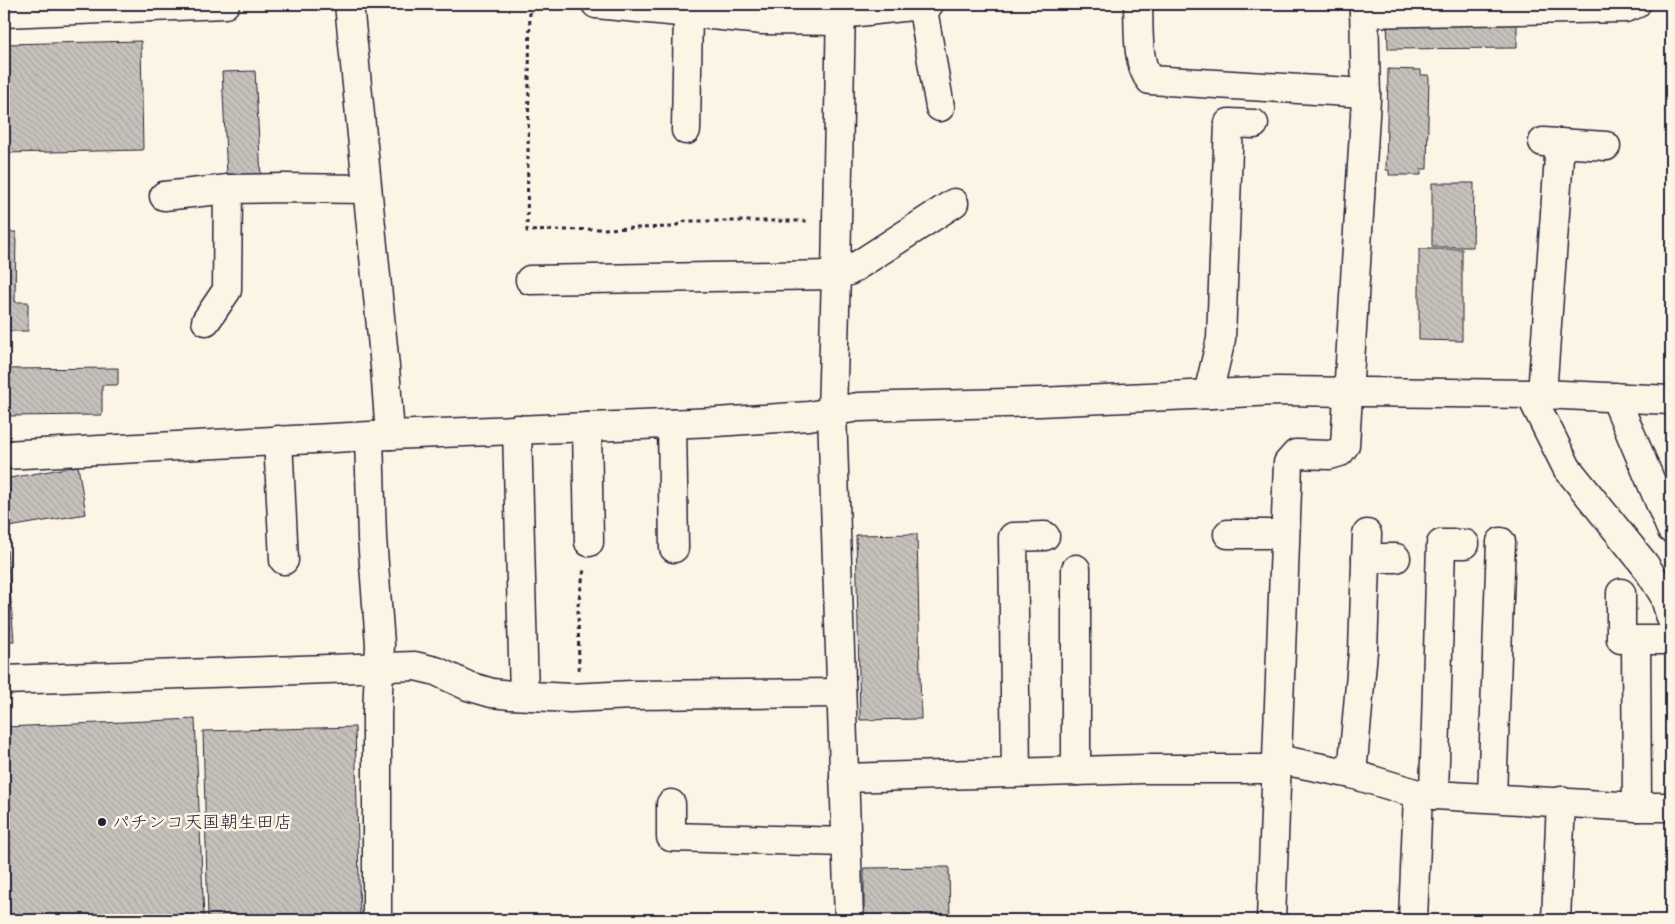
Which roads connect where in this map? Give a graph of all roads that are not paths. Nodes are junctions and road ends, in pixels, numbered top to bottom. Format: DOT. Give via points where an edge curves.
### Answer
graph roads {
  1 [pos="225,4"];
  2 [pos="349,4"];
  3 [pos="596,4"];
  4 [pos="922,4"];
  5 [pos="930,4"];
  6 [pos="1138,4"];
  7 [pos="1636,4"];
  8 [pos="640,5"];
  9 [pos="1364,8"];
  10 [pos="699,10"];
  11 [pos="4,13"];
  12 [pos="841,13"];
  13 [pos="1366,93"];
  14 [pos="940,107"];
  15 [pos="1254,124"];
  16 [pos="686,130"];
  17 [pos="1606,146"];
  18 [pos="228,189"];
  19 [pos="367,189"];
  20 [pos="164,196"];
  21 [pos="954,203"];
  22 [pos="836,275"];
  23 [pos="530,280"];
  24 [pos="206,321"];
  25 [pos="1348,392"];
  26 [pos="1208,394"];
  27 [pos="1536,394"];
  28 [pos="1614,397"];
  29 [pos="1671,400"];
  30 [pos="832,412"];
  31 [pos="672,424"];
  32 [pos="587,426"];
  33 [pos="518,429"];
  34 [pos="380,436"];
  35 [pos="278,440"];
  36 [pos="4,455"];
  37 [pos="1671,528"];
  38 [pos="1228,534"];
  39 [pos="1285,534"];
  40 [pos="1045,536"];
  41 [pos="589,542"];
  42 [pos="1501,542"];
  43 [pos="1465,544"];
  44 [pos="674,548"];
  45 [pos="1396,558"];
  46 [pos="284,560"];
  47 [pos="1076,569"];
  48 [pos="1621,593"];
  49 [pos="1671,618"];
  50 [pos="1622,639"];
  51 [pos="1671,640"];
  52 [pos="378,666"];
  53 [pos="4,680"];
  54 [pos="842,693"];
  55 [pos="524,695"];
  56 [pos="1277,764"];
  57 [pos="1076,771"];
  58 [pos="1016,772"];
  59 [pos="1352,774"];
  60 [pos="844,778"];
  61 [pos="1426,795"];
  62 [pos="1492,798"];
  63 [pos="1561,801"];
  64 [pos="671,804"];
  65 [pos="1637,807"];
  66 [pos="1671,807"];
  67 [pos="846,842"];
  68 [pos="377,920"];
  69 [pos="849,920"];
  70 [pos="1271,920"];
  71 [pos="1412,920"];
  72 [pos="1556,920"];
  1 -- 11 [label="street"];
  2 -- 19 [label="street"];
  3 -- 8 [label="street"];
  4 -- 5 [label="street"];
  4 -- 12 [label="street"];
  4 -- 14 [label="street"];
  6 -- 13 [label="street" via="1141,60 1150,80"];
  7 -- 9 [label="street" via="1625,8"];
  8 -- 10 [label="street"];
  9 -- 13 [label="street"];
  10 -- 12 [label="street" via="763,20"];
  10 -- 16 [label="street"];
  12 -- 22 [label="street"];
  13 -- 25 [label="street"];
  15 -- 26 [label="street" via="1229,124 1221,339"];
  17 -- 27 [label="street" via="1552,142"];
  18 -- 19 [label="street"];
  18 -- 20 [label="street"];
  18 -- 24 [label="street" via="228,290"];
  19 -- 34 [label="street" via="385,368"];
  21 -- 22 [label="street" via="849,271"];
  22 -- 23 [label="street"];
  22 -- 30 [label="street"];
  25 -- 26 [label="street"];
  25 -- 27 [label="street"];
  25 -- 39 [label="street" via="1345,444 1340,452 1330,455 1296,454 1288,463"];
  26 -- 30 [label="street" via="858,407"];
  27 -- 28 [label="street"];
  27 -- 49 [label="street" via="1567,468 1645,565 1664,595"];
  28 -- 29 [label="street"];
  28 -- 37 [label="street"];
  30 -- 31 [label="street"];
  30 -- 54 [label="street"];
  31 -- 32 [label="street"];
  31 -- 44 [label="street"];
  32 -- 33 [label="street"];
  32 -- 41 [label="street"];
  33 -- 34 [label="street"];
  33 -- 55 [label="street"];
  34 -- 35 [label="street"];
  34 -- 52 [label="street" via="372,538 380,644"];
  35 -- 36 [label="street"];
  35 -- 46 [label="street"];
  38 -- 39 [label="street"];
  39 -- 56 [label="street"];
  40 -- 58 [label="street" via="1013,537"];
  42 -- 62 [label="street"];
  43 -- 61 [label="street" via="1441,544"];
  45 -- 59 [label="street" via="1366,546 1363,650"];
  47 -- 57 [label="street"];
  48 -- 50 [label="street"];
  50 -- 51 [label="street"];
  50 -- 65 [label="street"];
  52 -- 53 [label="street"];
  52 -- 55 [label="street" via="414,666 492,693"];
  52 -- 68 [label="street"];
  54 -- 55 [label="street" via="580,698"];
  54 -- 60 [label="street"];
  56 -- 57 [label="street"];
  56 -- 59 [label="street"];
  56 -- 70 [label="street"];
  57 -- 58 [label="street"];
  58 -- 60 [label="street"];
  59 -- 61 [label="street"];
  60 -- 67 [label="street"];
  61 -- 62 [label="street"];
  61 -- 71 [label="street"];
  62 -- 63 [label="street"];
  63 -- 65 [label="street"];
  63 -- 72 [label="street"];
  64 -- 67 [label="street" via="671,837"];
  65 -- 66 [label="street"];
  67 -- 69 [label="street"];
}
